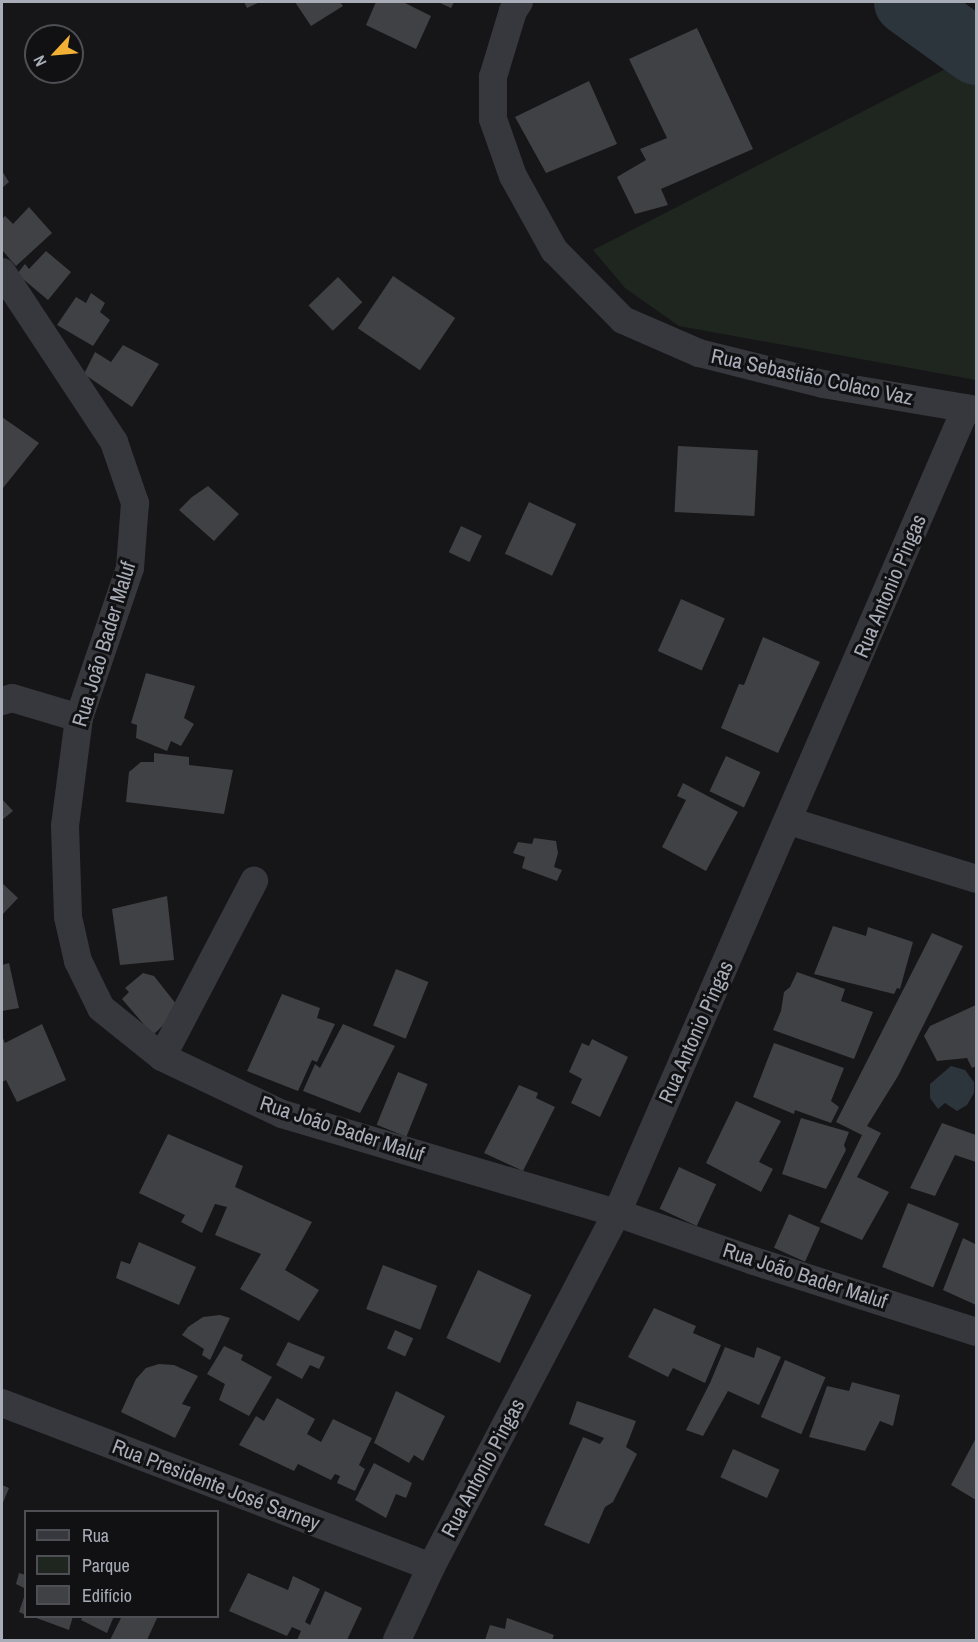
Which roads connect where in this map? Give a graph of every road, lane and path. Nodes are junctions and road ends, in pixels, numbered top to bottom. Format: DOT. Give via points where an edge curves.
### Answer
graph roads {
  1 [pos="519,2"];
  2 [pos="2,272"];
  3 [pos="971,409"];
  4 [pos="2,701"];
  5 [pos="79,718"];
  6 [pos="789,820"];
  7 [pos="976,879"];
  8 [pos="254,881"];
  9 [pos="162,1057"];
  10 [pos="617,1213"];
  11 [pos="976,1332"];
  12 [pos="2,1403"];
  13 [pos="431,1568"];
  14 [pos="397,1641"];
  1 -- 3 [label="street, Rua Sebastião Colaco Vaz" via="492,77 493,119 513,176 554,250 623,320 699,353 823,384"];
  2 -- 5 [label="street, Rua João Bader Maluf" via="114,442 135,503 130,568"];
  3 -- 6 [label="street, Rua Antonio Pingas"];
  4 -- 5 [label="street" via="12,698"];
  5 -- 9 [label="street, Rua João Bader Maluf" via="65,826 68,917 78,962 101,1008"];
  6 -- 7 [label="street"];
  6 -- 10 [label="street, Rua Antonio Pingas"];
  8 -- 9 [label="street"];
  9 -- 10 [label="street, Rua João Bader Maluf" via="282,1114"];
  10 -- 11 [label="street, Rua João Bader Maluf"];
  10 -- 13 [label="street, Rua Antonio Pingas"];
  12 -- 13 [label="street, Rua Presidente José Sarney"];
  13 -- 14 [label="street, Rua Antonio Pingas"];
}
